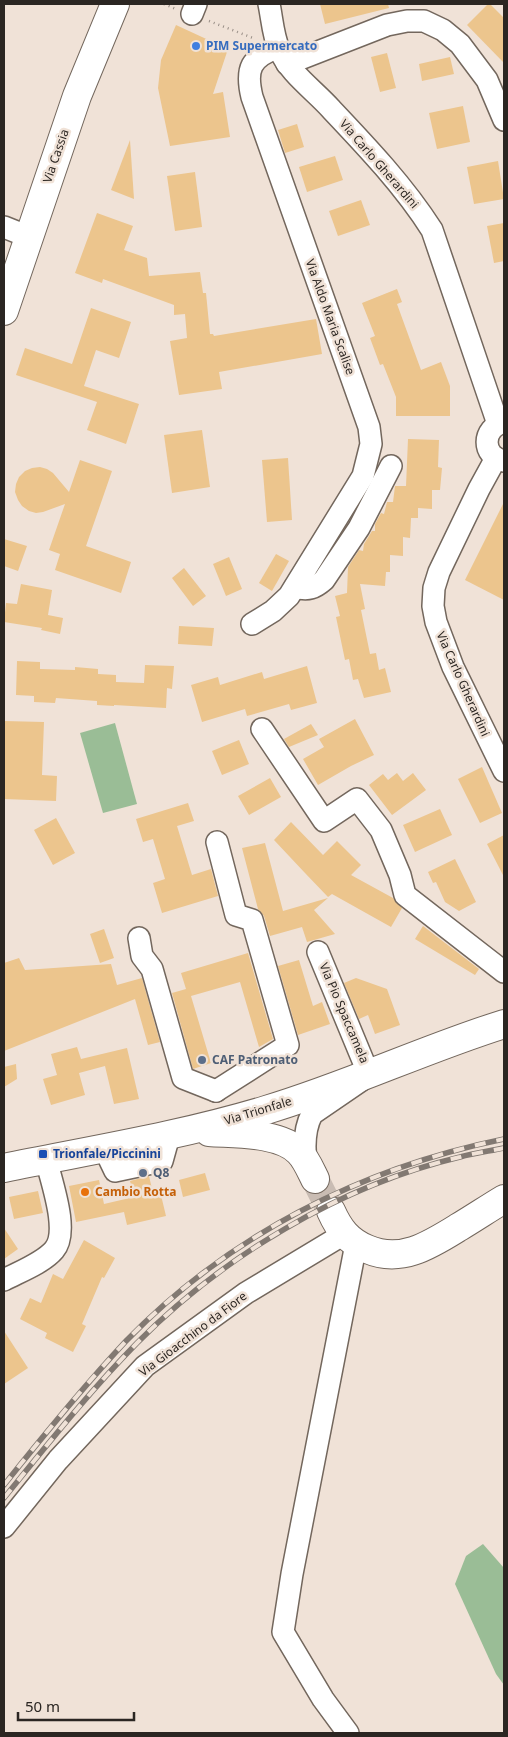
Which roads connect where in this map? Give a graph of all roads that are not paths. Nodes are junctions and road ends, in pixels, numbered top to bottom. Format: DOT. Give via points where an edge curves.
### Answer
graph roads {
  1 [pos="115,4"];
  2 [pos="269,4"];
  3 [pos="282,56"];
  4 [pos="504,120"];
  5 [pos="16,232"];
  6 [pos="4,311"];
  7 [pos="501,423"];
  8 [pos="500,460"];
  9 [pos="391,466"];
  10 [pos="295,587"];
  11 [pos="252,624"];
  12 [pos="262,729"];
  13 [pos="504,771"];
  14 [pos="217,842"];
  15 [pos="139,938"];
  16 [pos="318,952"];
  17 [pos="504,972"];
  18 [pos="504,1024"];
  19 [pos="369,1075"];
  20 [pos="216,1091"];
  21 [pos="223,1122"];
  22 [pos="180,1133"];
  23 [pos="46,1159"];
  24 [pos="4,1168"];
  25 [pos="310,1170"];
  26 [pos="504,1199"];
  27 [pos="344,1230"];
  28 [pos="4,1280"];
  29 [pos="4,1527"];
  30 [pos="348,1733"];
  1 -- 5 [label="main road, Via Cassia"];
  2 -- 3 [label="street"];
  3 -- 4 [label="street, Via Aldo Maria Scalise" via="387,25 424,21 443,30 460,44 487,80"];
  3 -- 7 [label="street, Via Carlo Gherardini" via="387,170 432,230"];
  3 -- 10 [label="street, Via Aldo Maria Scalise" via="261,54 252,65 249,83 252,97 369,427 371,444 363,476"];
  5 -- 6 [label="main road, Via Cassia"];
  7 -- 8 [label="street" via="490,431 487,440 489,451"];
  8 -- 13 [label="street, Via Carlo Gherardini" via="479,489 439,572 433,606 453,667"];
  9 -- 10 [label="street" via="354,536 324,580 309,590"];
  10 -- 11 [label="street, Via Aldo Maria Scalise" via="278,608"];
  12 -- 17 [label="street" via="324,822 357,799 381,830 405,895"];
  14 -- 20 [label="street" via="236,915 252,920 288,1045"];
  15 -- 20 [label="street" via="142,956 152,970 183,1078"];
  16 -- 19 [label="street, Via Pio Spaccamela"];
  18 -- 19 [label="main road, Via Trionfale"];
  19 -- 21 [label="main road, Via Trionfale"];
  19 -- 25 [label="street" via="312,1114 305,1138"];
  20 -- 21 [label="street"];
  21 -- 22 [label="main road, Via Trionfale"];
  22 -- 23 [label="main road, Via Trionfale"];
  22 -- 25 [label="main road" via="282,1140 293,1146"];
  23 -- 24 [label="main road, Via Trionfale"];
  23 -- 28 [label="street" via="59,1215 58,1245 46,1257"];
  26 -- 27 [label="main road" via="428,1246 402,1255 375,1252"];
  27 -- 29 [label="street, Via Gioacchino da Fiore" via="246,1293 146,1366 58,1460"];
  27 -- 30 [label="street" via="283,1632 323,1699"];
}
